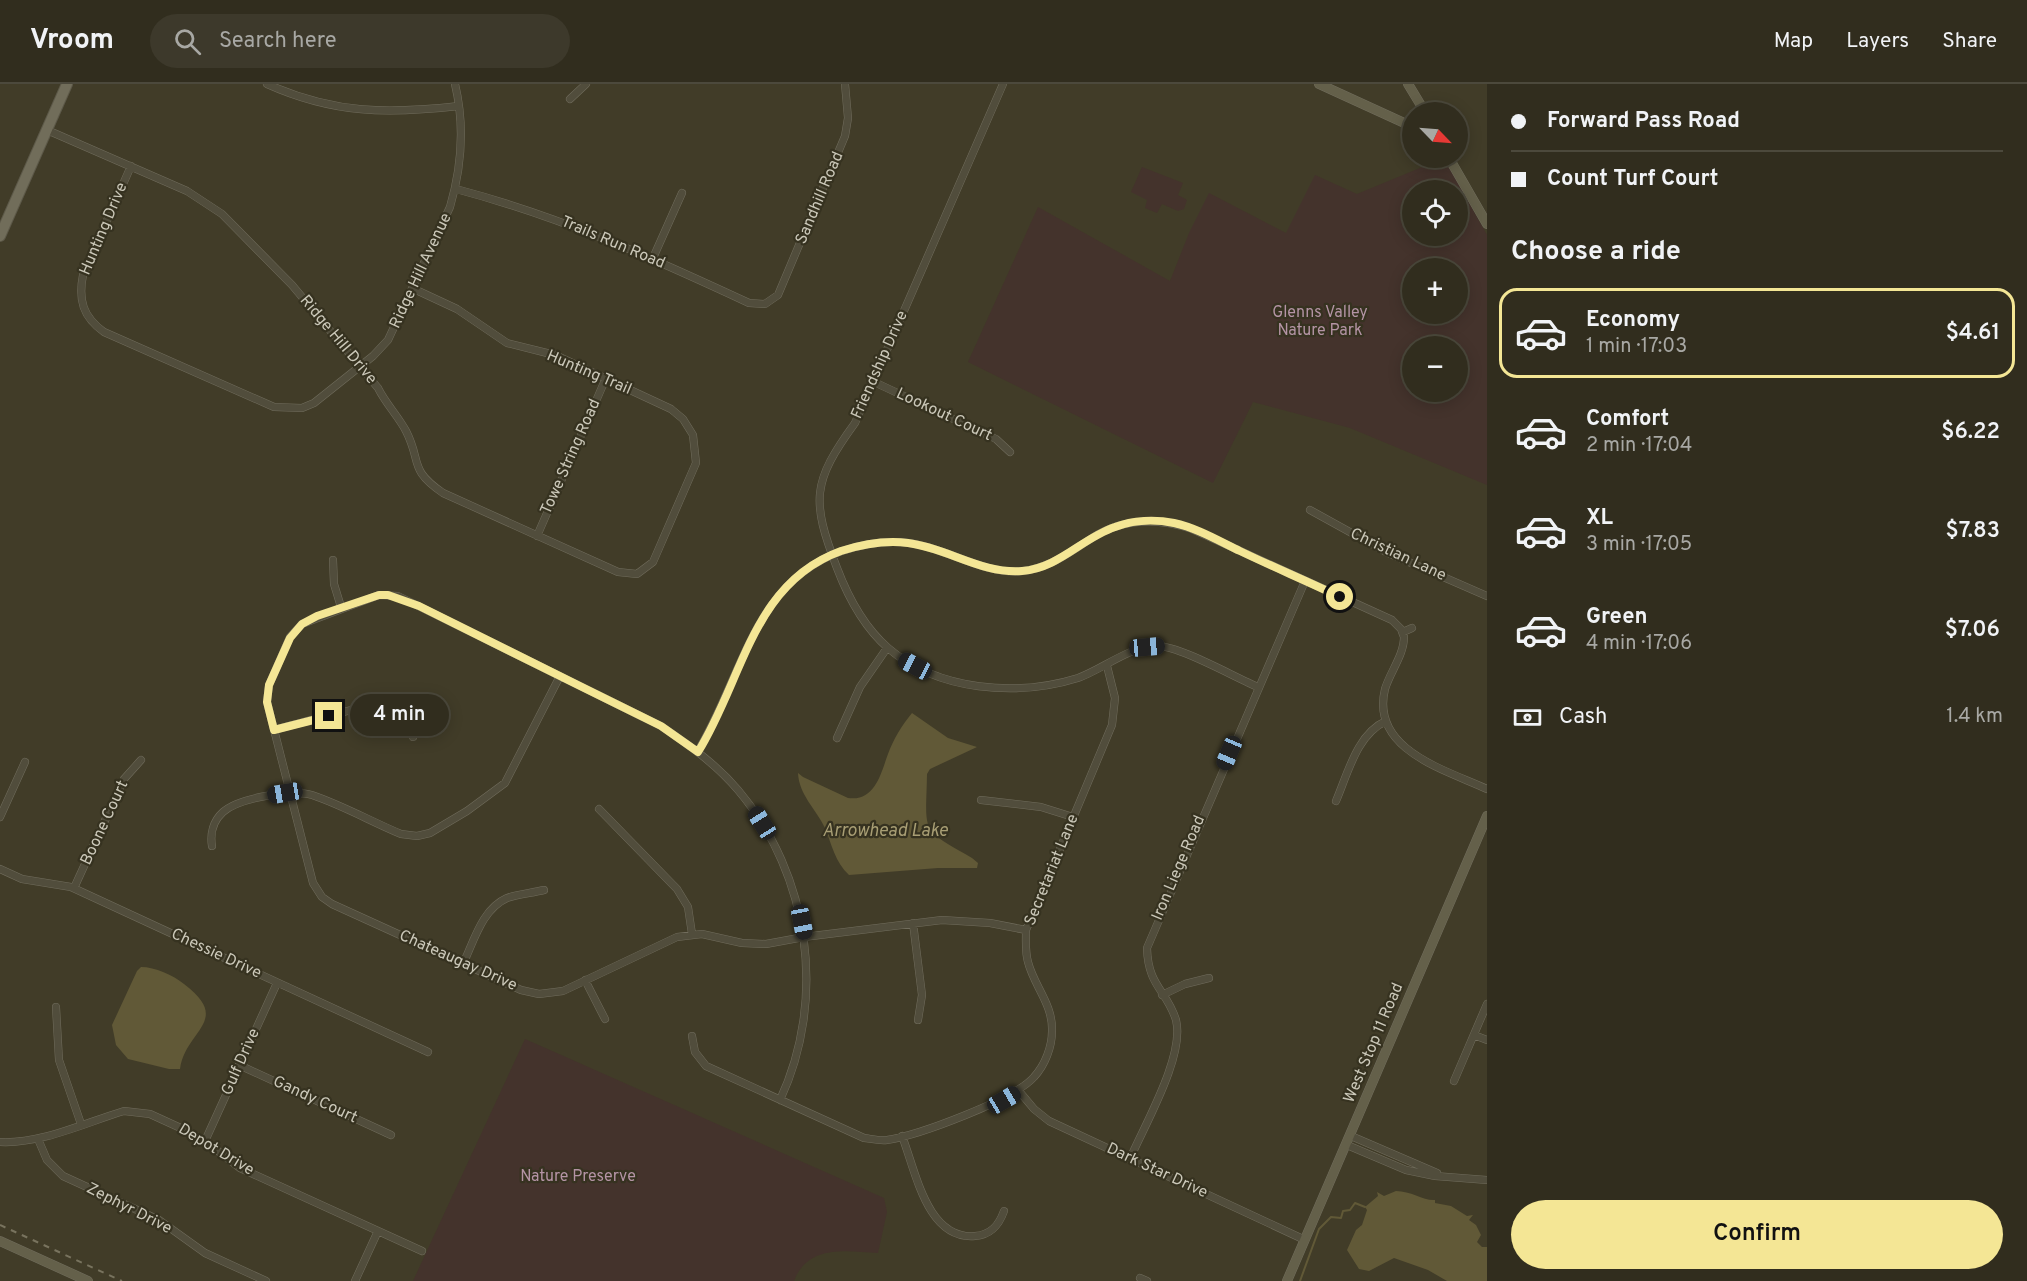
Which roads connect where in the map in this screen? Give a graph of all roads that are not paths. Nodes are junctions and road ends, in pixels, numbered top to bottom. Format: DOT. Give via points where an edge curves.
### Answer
graph roads {
  1 [pos="68,84"];
  2 [pos="267,84"];
  3 [pos="455,84"];
  4 [pos="586,84"];
  5 [pos="845,84"];
  6 [pos="1003,84"];
  7 [pos="1319,84"];
  8 [pos="1408,84"];
  9 [pos="570,99"];
  10 [pos="1419,102"];
  11 [pos="459,106"];
  12 [pos="1402,122"];
  13 [pos="47,130"];
  14 [pos="131,166"];
  15 [pos="1455,168"];
  16 [pos="456,189"];
  17 [pos="682,193"];
  18 [pos="1487,224"];
  19 [pos="0,236"];
  20 [pos="653,258"];
  21 [pos="414,289"];
  22 [pos="767,304"];
  23 [pos="361,366"];
  24 [pos="606,378"];
  25 [pos="874,382"];
  26 [pos="280,408"];
  27 [pos="1010,452"];
  28 [pos="1310,510"];
  29 [pos="537,536"];
  30 [pos="832,555"];
  31 [pos="333,560"];
  32 [pos="639,573"];
  33 [pos="1305,581"];
  34 [pos="1487,596"];
  35 [pos="341,607"];
  36 [pos="1412,628"];
  37 [pos="1403,632"];
  38 [pos="887,648"];
  39 [pos="1107,666"];
  40 [pos="560,676"];
  41 [pos="1258,687"];
  42 [pos="1386,721"];
  43 [pos="274,730"];
  44 [pos="413,737"];
  45 [pos="837,738"];
  46 [pos="698,752"];
  47 [pos="141,760"];
  48 [pos="25,762"];
  49 [pos="1487,789"];
  50 [pos="290,792"];
  51 [pos="981,800"];
  52 [pos="1336,801"];
  53 [pos="599,809"];
  54 [pos="1487,816"];
  55 [pos="0,817"];
  56 [pos="1073,817"];
  57 [pos="212,846"];
  58 [pos="0,869"];
  59 [pos="74,888"];
  60 [pos="544,890"];
  61 [pos="913,923"];
  62 [pos="1026,930"];
  63 [pos="692,934"];
  64 [pos="804,937"];
  65 [pos="463,964"];
  66 [pos="1209,978"];
  67 [pos="585,981"];
  68 [pos="277,983"];
  69 [pos="1162,996"];
  70 [pos="1487,1005"];
  71 [pos="56,1007"];
  72 [pos="604,1019"];
  73 [pos="918,1020"];
  74 [pos="1474,1035"];
  75 [pos="692,1036"];
  76 [pos="1487,1040"];
  77 [pos="428,1052"];
  78 [pos="239,1065"];
  79 [pos="1454,1081"];
  80 [pos="1019,1091"];
  81 [pos="780,1100"];
  82 [pos="81,1124"];
  83 [pos="391,1135"];
  84 [pos="902,1136"];
  85 [pos="38,1139"];
  86 [pos="1349,1140"];
  87 [pos="205,1141"];
  88 [pos="0,1142"];
  89 [pos="1130,1159"];
  90 [pos="1487,1180"];
  91 [pos="1004,1211"];
  92 [pos="378,1231"];
  93 [pos="1305,1240"];
  94 [pos="0,1241"];
  95 [pos="422,1251"];
  96 [pos="88,1281"];
  97 [pos="266,1281"];
  98 [pos="355,1281"];
  99 [pos="1287,1281"];
  1 -- 13 [label="main road"];
  2 -- 11 [label="street" via="326,105 364,112"];
  3 -- 11 [label="street, Ridge Hill Avenue"];
  4 -- 9 [label="street"];
  5 -- 22 [label="street, Sandhill Road" via="848,118 841,150 778,295"];
  6 -- 25 [label="street, Friendship Drive"];
  7 -- 12 [label="main road"];
  8 -- 10 [label="main road"];
  11 -- 16 [label="street, Ridge Hill Avenue" via="462,142"];
  13 -- 14 [label="street, Ridge Hill Drive"];
  13 -- 19 [label="main road"];
  14 -- 23 [label="street, Ridge Hill Drive" via="187,191 222,214 292,285"];
  14 -- 26 [label="street, Hunting Drive" via="83,275 80,294 88,317 104,332"];
  15 -- 18 [label="main road"];
  16 -- 20 [label="street, Trails Run Road" via="552,217"];
  16 -- 21 [label="street, Ridge Hill Avenue"];
  17 -- 20 [label="street"];
  20 -- 22 [label="street, Trails Run Road" via="749,303"];
  21 -- 23 [label="street, Ridge Hill Avenue" via="388,340"];
  21 -- 24 [label="street, Hunting Trail" via="457,309 507,343 555,355"];
  23 -- 26 [label="street, Ridge Hill Avenue" via="314,403 302,408"];
  23 -- 29 [label="street, Ridge Hill Drive" via="405,430 415,463 430,484"];
  24 -- 29 [label="street, Towe String Road"];
  24 -- 32 [label="street, Hunting Trail" via="671,409 693,435 697,453 692,475 653,562"];
  25 -- 27 [label="street, Lookout Court" via="996,439"];
  25 -- 30 [label="street, Friendship Drive" via="855,423 834,452 819,489 820,522"];
  28 -- 34 [label="street, Christian Lane" via="1386,552"];
  29 -- 32 [label="street, Ridge Hill Drive" via="618,572"];
  30 -- 33 [label="street" via="872,543 909,543 986,568 1023,571 1055,562 1115,526 1160,521 1192,529"];
  30 -- 38 [label="street, Friendship Drive" via="855,607"];
  30 -- 46 [label="street" via="800,573 767,609"];
  31 -- 35 [label="street" via="334,584"];
  33 -- 37 [label="street" via="1392,620"];
  33 -- 41 [label="street, Iron Liege Road"];
  35 -- 40 [label="street, Chateaugay Drive" via="379,595 398,596"];
  35 -- 43 [label="street, Chateaugay Drive" via="302,624 290,638 269,685 267,702"];
  36 -- 37 [label="street"];
  37 -- 42 [label="street" via="1404,644 1384,692"];
  38 -- 39 [label="street" via="928,672 990,688 1052,684"];
  38 -- 45 [label="street" via="860,687"];
  39 -- 41 [label="street" via="1140,649 1160,646"];
  39 -- 56 [label="street, Secretariat Lane" via="1115,698 1112,725"];
  40 -- 46 [label="street, Chateaugay Drive" via="661,726"];
  40 -- 50 [label="street" via="505,783 430,833 401,834 312,795"];
  41 -- 69 [label="street, Iron Liege Road" via="1150,938 1148,964"];
  42 -- 49 [label="street" via="1401,745 1416,756"];
  42 -- 52 [label="street" via="1370,730 1363,740"];
  43 -- 44 [label="street" via="385,705 399,710 409,721"];
  43 -- 50 [label="street, Chateaugay Drive"];
  46 -- 64 [label="street, Chateaugay Drive" via="738,790 769,834 792,884"];
  47 -- 59 [label="street, Boone Court" via="124,779"];
  48 -- 55 [label="street"];
  50 -- 57 [label="street" via="224,810 213,825"];
  50 -- 65 [label="street, Chateaugay Drive" via="313,883 322,897"];
  51 -- 56 [label="street" via="1041,807"];
  53 -- 63 [label="street" via="677,889 688,907"];
  54 -- 86 [label="main road, West Stop 11 Road"];
  56 -- 62 [label="street, Secretariat Lane"];
  58 -- 59 [label="street, Chessie Drive" via="22,879"];
  59 -- 68 [label="street, Chessie Drive"];
  60 -- 65 [label="street" via="507,898 492,908"];
  61 -- 62 [label="street, Chateaugay Drive" via="966,920"];
  61 -- 64 [label="street, Chateaugay Drive"];
  61 -- 73 [label="street" via="922,995"];
  62 -- 80 [label="street, Secretariat Lane" via="1028,965 1048,1004 1052,1031 1045,1061"];
  63 -- 64 [label="street, Chateaugay Drive" via="754,945"];
  63 -- 67 [label="street, Chateaugay Drive" via="677,937"];
  64 -- 81 [label="street, Chateaugay Drive" via="804,1019"];
  65 -- 67 [label="street, Chateaugay Drive" via="539,994 563,991"];
  66 -- 69 [label="street"];
  67 -- 72 [label="street"];
  68 -- 77 [label="street, Chessie Drive"];
  68 -- 78 [label="street, Gulf Drive"];
  69 -- 89 [label="street, Iron Liege Road" via="1175,1020 1177,1050"];
  70 -- 74 [label="street"];
  71 -- 82 [label="street" via="56,1047"];
  74 -- 76 [label="street"];
  74 -- 79 [label="street"];
  75 -- 81 [label="street, Secretariat Lane" via="695,1052 706,1066"];
  78 -- 83 [label="street, Gandy Court"];
  78 -- 87 [label="street, Gulf Drive"];
  80 -- 84 [label="street, Secretariat Lane" via="1004,1100"];
  80 -- 89 [label="street, Dark Star Drive" via="1049,1121"];
  81 -- 84 [label="street, Secretariat Lane" via="864,1138 885,1140"];
  82 -- 85 [label="street, Depot Drive"];
  82 -- 87 [label="street, Depot Drive" via="137,1111"];
  84 -- 91 [label="street" via="929,1207 942,1227 965,1237 981,1236 992,1231"];
  85 -- 88 [label="street, Depot Drive"];
  85 -- 97 [label="street, Zephyr Drive" via="47,1160 63,1176 159,1220 205,1253"];
  86 -- 90 [label="street" via="1406,1170"];
  86 -- 93 [label="main road, West Stop 11 Road"];
  87 -- 92 [label="street, Depot Drive" via="240,1168"];
  89 -- 93 [label="street, Dark Star Drive"];
  92 -- 95 [label="street, Depot Drive"];
  92 -- 98 [label="street"];
  93 -- 99 [label="main road, West Stop 11 Road"];
  94 -- 96 [label="main road"];
}
